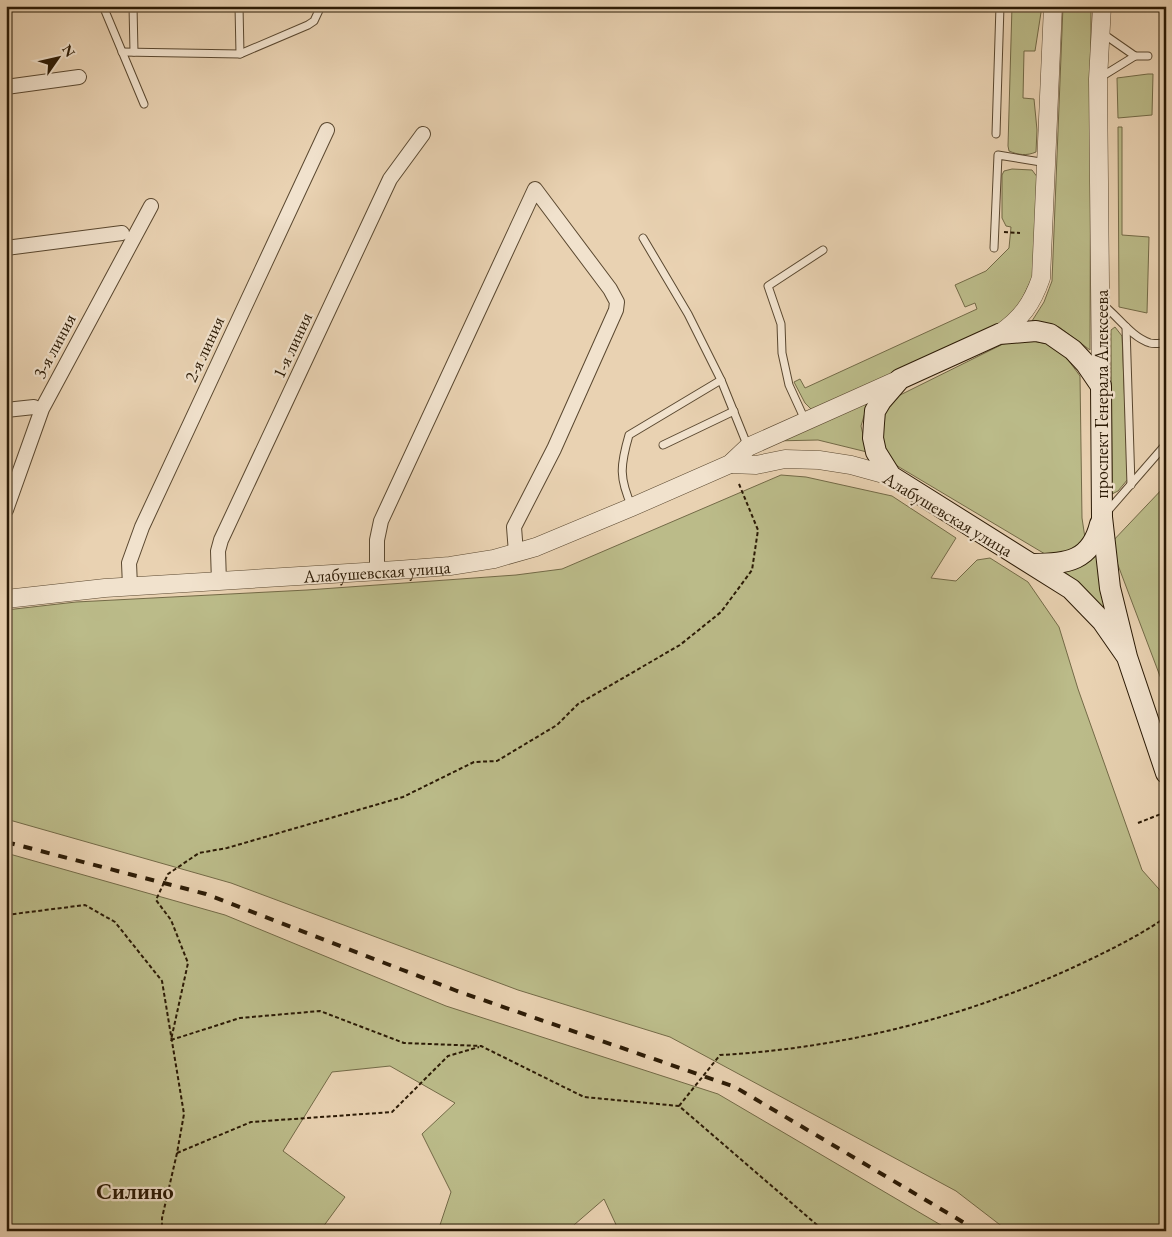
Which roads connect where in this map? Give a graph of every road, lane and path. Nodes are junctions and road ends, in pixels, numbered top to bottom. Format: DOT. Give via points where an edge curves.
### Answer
graph roads {
  1 [pos="102,6"];
  2 [pos="133,6"];
  3 [pos="239,6"];
  4 [pos="321,6"];
  5 [pos="1000,6"];
  6 [pos="1053,6"];
  7 [pos="1102,6"];
  8 [pos="1101,32"];
  9 [pos="122,52"];
  10 [pos="134,52"];
  11 [pos="240,54"];
  12 [pos="1135,56"];
  13 [pos="1148,56"];
  14 [pos="78,77"];
  15 [pos="1098,79"];
  16 [pos="6,86"];
  17 [pos="144,104"];
  18 [pos="327,130"];
  19 [pos="423,134"];
  20 [pos="996,134"];
  21 [pos="1047,163"];
  22 [pos="151,206"];
  23 [pos="995,232"];
  24 [pos="122,233"];
  25 [pos="1020,233"];
  26 [pos="643,238"];
  27 [pos="6,248"];
  28 [pos="994,248"];
  29 [pos="823,250"];
  30 [pos="1100,302"];
  31 [pos="1126,327"];
  32 [pos="999,334"];
  33 [pos="1166,343"];
  34 [pos="900,379"];
  35 [pos="721,380"];
  36 [pos="1101,386"];
  37 [pos="34,407"];
  38 [pos="6,410"];
  39 [pos="734,411"];
  40 [pos="805,420"];
  41 [pos="1166,444"];
  42 [pos="664,445"];
  43 [pos="748,447"];
  44 [pos="730,464"];
  45 [pos="891,476"];
  46 [pos="739,484"];
  47 [pos="1131,485"];
  48 [pos="632,507"];
  49 [pos="6,510"];
  50 [pos="1102,517"];
  51 [pos="516,553"];
  52 [pos="1032,564"];
  53 [pos="377,571"];
  54 [pos="219,582"];
  55 [pos="130,586"];
  56 [pos="6,599"];
  57 [pos="1127,657"];
  58 [pos="1166,772"];
  59 [pos="1166,812"];
  60 [pos="1138,823"];
  61 [pos="6,915"];
  62 [pos="1166,917"];
  63 [pos="171,1040"];
  64 [pos="481,1046"];
  65 [pos="679,1106"];
  66 [pos="177,1153"];
  67 [pos="162,1231"];
  68 [pos="824,1231"];
  1 -- 9 [label="lane"];
  2 -- 10 [label="lane"];
  3 -- 11 [label="lane"];
  4 -- 11 [label="lane" via="314,21 308,25"];
  5 -- 20 [label="lane"];
  6 -- 21 [label="street"];
  7 -- 8 [label="street, проспект Генерала Алексеева"];
  8 -- 12 [label="lane"];
  8 -- 15 [label="street, проспект Генерала Алексеева"];
  9 -- 10 [label="lane"];
  9 -- 17 [label="lane"];
  10 -- 11 [label="lane"];
  12 -- 13 [label="lane"];
  12 -- 15 [label="lane"];
  14 -- 16 [label="street"];
  15 -- 30 [label="street, проспект Генерала Алексеева"];
  18 -- 55 [label="street, 2-я линия" via="142,527 128,563"];
  19 -- 54 [label="street, 1-я линия" via="390,179 221,540"];
  21 -- 23 [label="lane" via="998,155"];
  21 -- 32 [label="street" via="1041,278 1025,313"];
  22 -- 49 [label="street, 3-я линия" via="42,409"];
  23 -- 25 [label="path"];
  23 -- 28 [label="lane"];
  24 -- 27 [label="street"];
  26 -- 35 [label="lane" via="688,314"];
  29 -- 40 [label="lane" via="768,286 781,324 782,354 789,385"];
  30 -- 31 [label="lane"];
  30 -- 36 [label="street, проспект Генерала Алексеева"];
  31 -- 33 [label="lane" via="1150,343"];
  31 -- 47 [label="lane"];
  32 -- 34 [label="main road"];
  32 -- 36 [label="main road" via="1022,331 1050,334 1073,350"];
  34 -- 40 [label="street, Алабушевская улица"];
  34 -- 45 [label="main road" via="875,411 873,438 876,452"];
  35 -- 39 [label="lane"];
  35 -- 48 [label="lane" via="629,435 622,457 622,484"];
  36 -- 50 [label="main road, проспект Генерала Алексеева"];
  37 -- 38 [label="street"];
  39 -- 42 [label="lane"];
  39 -- 43 [label="lane"];
  40 -- 43 [label="street, Алабушевская улица"];
  41 -- 47 [label="lane"];
  43 -- 44 [label="street, Алабушевская улица"];
  44 -- 45 [label="street, Алабушевская улица" via="756,465 785,459 819,460"];
  44 -- 48 [label="street, Алабушевская улица"];
  45 -- 52 [label="main road, Алабушевская улица"];
  46 -- 63 [label="path" via="758,530 752,570 721,612 680,645 578,704 557,725 497,762 474,762 402,798 199,853 168,874 156,900 171,920 188,962"];
  47 -- 50 [label="lane"];
  48 -- 51 [label="street, Алабушевская улица"];
  50 -- 52 [label="main road" via="1091,546 1081,556 1058,564"];
  50 -- 57 [label="main road, проспект Генерала Алексеева" via="1110,588"];
  51 -- 53 [label="street, Алабушевская улица" via="450,566"];
  51 -- 53 [label="street" via="514,527 554,449 617,302 535,189 381,521 376,550"];
  52 -- 57 [label="main road, Алабушевская улица" via="1083,598"];
  53 -- 54 [label="street, Алабушевская улица"];
  54 -- 55 [label="street, Алабушевская улица"];
  55 -- 56 [label="street, Алабушевская улица"];
  57 -- 58 [label="main road, проспект Генерала Алексеева"];
  59 -- 60 [label="path"];
  61 -- 63 [label="path" via="85,905 115,922 162,981"];
  62 -- 65 [label="path" via="1142,934 1048,980 978,1005 868,1036 756,1053 720,1055"];
  63 -- 64 [label="path" via="240,1018 320,1011 404,1043"];
  63 -- 66 [label="path" via="184,1114"];
  64 -- 65 [label="path" via="584,1097"];
  64 -- 66 [label="path" via="448,1056 392,1112 251,1122"];
  65 -- 68 [label="path"];
  66 -- 67 [label="path"];
}
